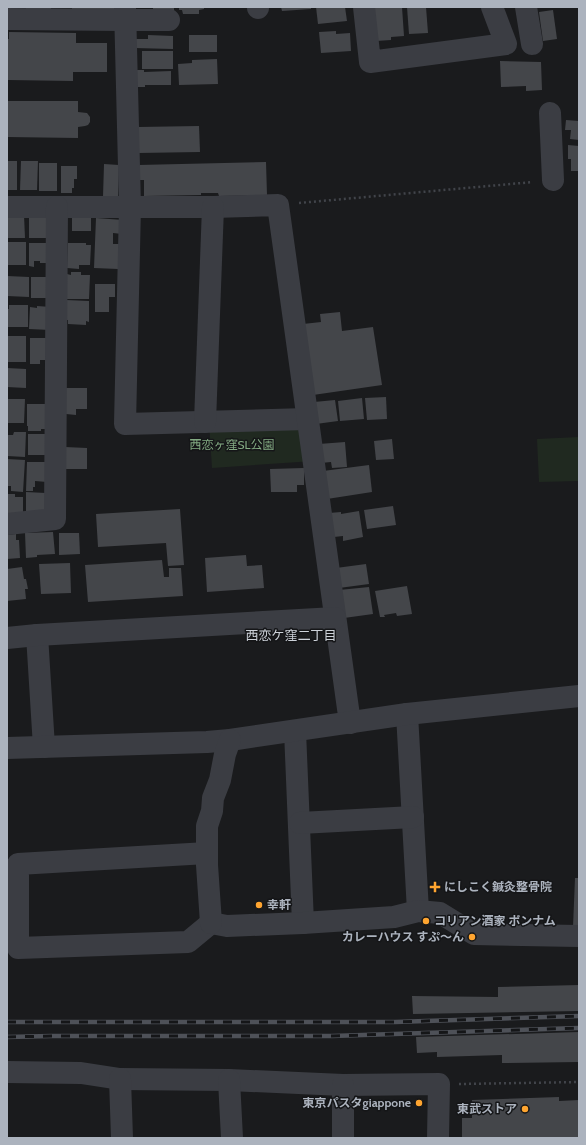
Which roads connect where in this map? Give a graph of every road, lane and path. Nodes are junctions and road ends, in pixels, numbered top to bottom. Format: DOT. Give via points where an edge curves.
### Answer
graph roads {
  1 [pos="364,7"];
  2 [pos="492,7"];
  3 [pos="526,7"];
  4 [pos="125,14"];
  5 [pos="7,19"];
  6 [pos="169,20"];
  7 [pos="532,44"];
  8 [pos="550,113"];
  9 [pos="553,180"];
  10 [pos="278,205"];
  11 [pos="7,207"];
  12 [pos="57,207"];
  13 [pos="130,207"];
  14 [pos="213,207"];
  15 [pos="308,419"];
  16 [pos="205,422"];
  17 [pos="7,524"];
  18 [pos="335,618"];
  19 [pos="37,635"];
  20 [pos="7,638"];
  21 [pos="579,696"];
  22 [pos="407,714"];
  23 [pos="350,722"];
  24 [pos="295,731"];
  25 [pos="230,740"];
  26 [pos="44,747"];
  27 [pos="7,748"];
  28 [pos="413,817"];
  29 [pos="300,823"];
  30 [pos="207,853"];
  31 [pos="418,911"];
  32 [pos="211,923"];
  33 [pos="303,923"];
  34 [pos="578,936"];
  35 [pos="7,1072"];
  36 [pos="120,1079"];
  37 [pos="229,1080"];
  38 [pos="579,1082"];
  39 [pos="439,1084"];
  40 [pos="343,1085"];
  41 [pos="122,1138"];
  42 [pos="232,1138"];
  43 [pos="343,1138"];
  44 [pos="438,1138"];
  1 -- 2 [label="street" via="370,62 506,44"];
  3 -- 7 [label="street"];
  4 -- 5 [label="street"];
  4 -- 6 [label="street"];
  4 -- 13 [label="street"];
  8 -- 9 [label="street"];
  9 -- 10 [label="path"];
  10 -- 14 [label="street"];
  10 -- 15 [label="street"];
  11 -- 12 [label="street"];
  12 -- 13 [label="street"];
  12 -- 17 [label="street" via="55,519"];
  13 -- 14 [label="street"];
  13 -- 16 [label="street" via="124,424"];
  14 -- 16 [label="street"];
  15 -- 16 [label="street"];
  15 -- 18 [label="street"];
  18 -- 19 [label="street"];
  18 -- 23 [label="street"];
  19 -- 20 [label="street"];
  19 -- 26 [label="street"];
  21 -- 22 [label="street"];
  22 -- 23 [label="street"];
  22 -- 28 [label="street"];
  23 -- 24 [label="street"];
  24 -- 25 [label="street"];
  24 -- 29 [label="street"];
  25 -- 26 [label="street"];
  25 -- 30 [label="street" via="207,826"];
  26 -- 27 [label="street"];
  28 -- 29 [label="street"];
  28 -- 31 [label="street"];
  29 -- 33 [label="street"];
  30 -- 32 [label="street"];
  30 -- 32 [label="street" via="18,864 18,948 188,942"];
  31 -- 33 [label="street" via="394,917"];
  31 -- 34 [label="street" via="440,912 474,934"];
  32 -- 33 [label="street" via="226,926"];
  35 -- 36 [label="street" via="81,1073"];
  36 -- 37 [label="street"];
  36 -- 41 [label="street"];
  37 -- 40 [label="street"];
  37 -- 42 [label="street"];
  38 -- 39 [label="path"];
  39 -- 40 [label="street"];
  39 -- 44 [label="street"];
  40 -- 43 [label="street"];
}
